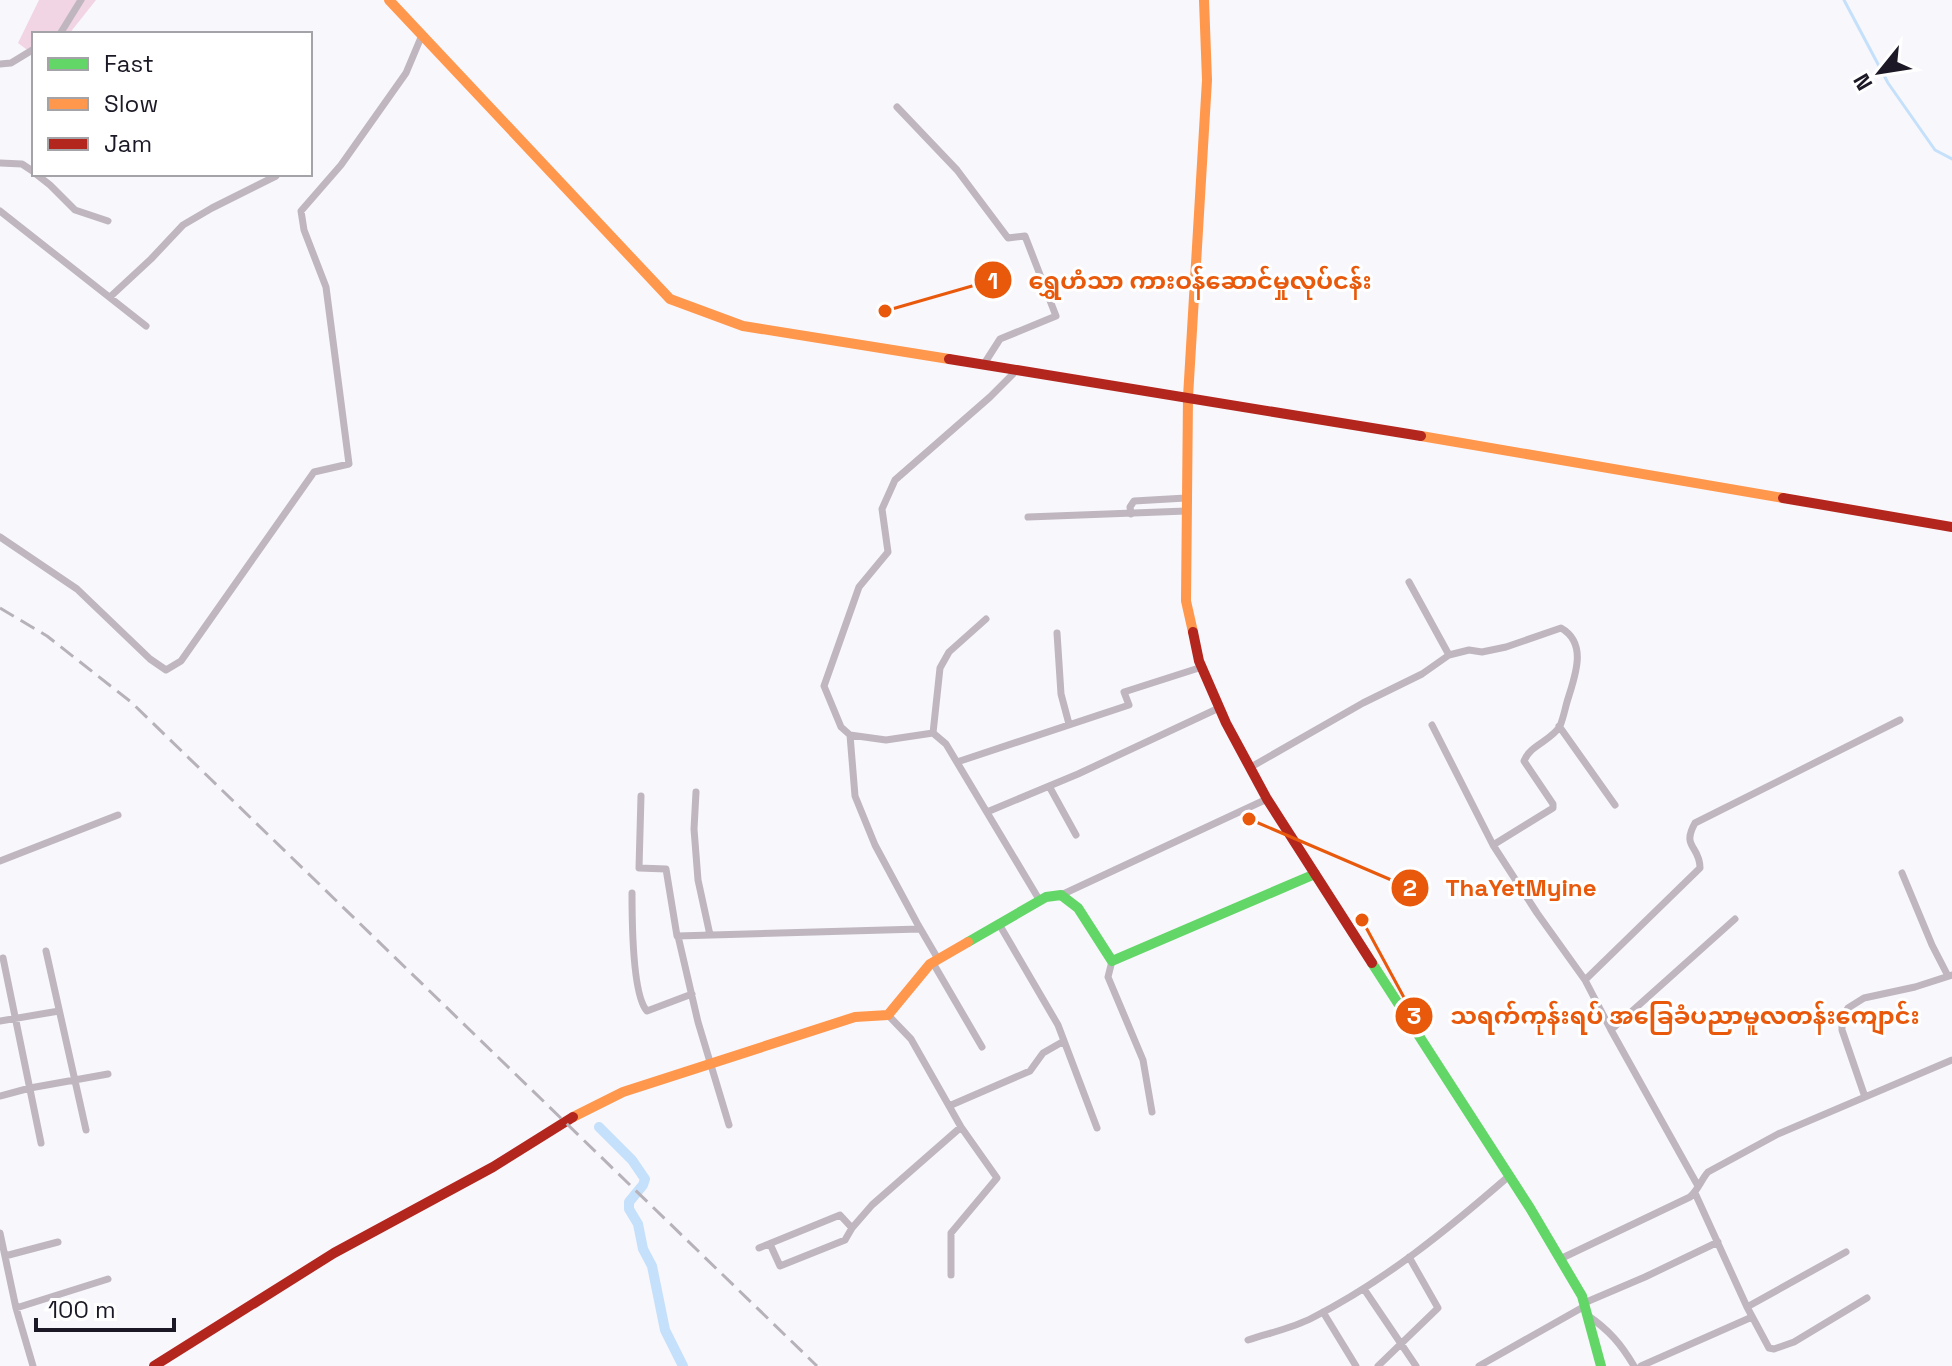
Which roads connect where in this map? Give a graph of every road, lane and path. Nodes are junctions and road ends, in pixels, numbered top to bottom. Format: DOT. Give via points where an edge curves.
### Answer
graph roads {
  1 [pos="81,0"];
  2 [pos="389,0"];
  3 [pos="1204,0"];
  4 [pos="61,32"];
  5 [pos="422,35"];
  6 [pos="32,50"];
  7 [pos="0,64"];
  8 [pos="897,107"];
  9 [pos="0,163"];
  10 [pos="32,171"];
  11 [pos="39,176"];
  12 [pos="276,176"];
  13 [pos="0,211"];
  14 [pos="108,221"];
  15 [pos="110,297"];
  16 [pos="146,326"];
  17 [pos="984,364"];
  18 [pos="1017,370"];
  19 [pos="1188,397"];
  20 [pos="1186,498"];
  21 [pos="1186,511"];
  22 [pos="1131,514"];
  23 [pos="1028,517"];
  24 [pos="1952,527"];
  25 [pos="0,537"];
  26 [pos="1409,582"];
  27 [pos="986,619"];
  28 [pos="1057,633"];
  29 [pos="1449,655"];
  30 [pos="1202,667"];
  31 [pos="1219,708"];
  32 [pos="1900,720"];
  33 [pos="1069,724"];
  34 [pos="1432,725"];
  35 [pos="1559,726"];
  36 [pos="933,733"];
  37 [pos="850,735"];
  38 [pos="957,762"];
  39 [pos="1251,767"];
  40 [pos="1049,786"];
  41 [pos="696,792"];
  42 [pos="641,796"];
  43 [pos="1267,799"];
  44 [pos="1615,805"];
  45 [pos="987,812"];
  46 [pos="118,815"];
  47 [pos="1076,835"];
  48 [pos="1493,845"];
  49 [pos="0,861"];
  50 [pos="1902,873"];
  51 [pos="1315,874"];
  52 [pos="632,893"];
  53 [pos="1061,895"];
  54 [pos="1040,901"];
  55 [pos="1735,919"];
  56 [pos="999,924"];
  57 [pos="920,929"];
  58 [pos="710,935"];
  59 [pos="678,936"];
  60 [pos="46,951"];
  61 [pos="3,958"];
  62 [pos="936,961"];
  63 [pos="1112,961"];
  64 [pos="1950,976"];
  65 [pos="1585,980"];
  66 [pos="692,994"];
  67 [pos="59,1011"];
  68 [pos="888,1015"];
  69 [pos="15,1018"];
  70 [pos="0,1021"];
  71 [pos="1611,1030"];
  72 [pos="1064,1041"];
  73 [pos="982,1047"];
  74 [pos="1952,1060"];
  75 [pos="711,1064"];
  76 [pos="108,1074"];
  77 [pos="74,1080"];
  78 [pos="30,1088"];
  79 [pos="0,1096"];
  80 [pos="1865,1097"];
  81 [pos="949,1106"];
  82 [pos="1152,1112"];
  83 [pos="729,1125"];
  84 [pos="961,1127"];
  85 [pos="1097,1128"];
  86 [pos="86,1130"];
  87 [pos="41,1143"];
  88 [pos="1509,1176"];
  89 [pos="1697,1189"];
  90 [pos="852,1228"];
  91 [pos="0,1233"];
  92 [pos="58,1242"];
  93 [pos="1718,1242"];
  94 [pos="770,1244"];
  95 [pos="759,1248"];
  96 [pos="1846,1252"];
  97 [pos="5,1256"];
  98 [pos="1409,1257"];
  99 [pos="1560,1259"];
  100 [pos="951,1275"];
  101 [pos="108,1279"];
  102 [pos="1364,1289"];
  103 [pos="1867,1298"];
  104 [pos="1747,1307"];
  105 [pos="16,1308"];
  106 [pos="1585,1308"];
  107 [pos="1323,1312"];
  108 [pos="1752,1317"];
  109 [pos="1248,1340"];
  110 [pos="1401,1345"];
  111 [pos="33,1366"];
  112 [pos="154,1366"];
  113 [pos="1356,1366"];
  114 [pos="1378,1366"];
  115 [pos="1416,1366"];
  116 [pos="1479,1366"];
  117 [pos="1601,1366"];
  118 [pos="1634,1366"];
  119 [pos="1641,1366"];
  1 -- 4 [label="street"];
  2 -- 5 [label="street"];
  3 -- 19 [label="street" via="1207,80"];
  5 -- 17 [label="street" via="670,299 743,326"];
  5 -- 25 [label="street" via="406,73 301,211 326,287 349,464 314,472 181,661 166,670 77,589"];
  6 -- 7 [label="street"];
  8 -- 17 [label="street" via="957,170 1008,238 1025,236 1056,316 1000,339"];
  9 -- 10 [label="street" via="22,164"];
  11 -- 14 [label="street" via="75,210"];
  12 -- 15 [label="street" via="183,225"];
  13 -- 15 [label="street"];
  15 -- 16 [label="street"];
  17 -- 18 [label="street"];
  18 -- 19 [label="street"];
  18 -- 37 [label="street" via="895,480 888,494 882,509 888,552 859,587 824,686 841,727"];
  19 -- 20 [label="street"];
  19 -- 24 [label="street"];
  20 -- 21 [label="street"];
  20 -- 22 [label="street" via="1134,501"];
  21 -- 22 [label="street"];
  21 -- 30 [label="street" via="1186,601"];
  22 -- 23 [label="street"];
  26 -- 29 [label="street"];
  27 -- 36 [label="street" via="949,652 940,668"];
  28 -- 33 [label="street" via="1061,694"];
  29 -- 35 [label="street" via="1506,647 1561,628 1568,632 1578,666"];
  29 -- 39 [label="street"];
  30 -- 31 [label="street"];
  30 -- 33 [label="street" via="1124,692 1129,705"];
  31 -- 39 [label="street"];
  31 -- 40 [label="street"];
  32 -- 65 [label="street" via="1695,823 1689,841 1700,868"];
  33 -- 38 [label="street"];
  34 -- 48 [label="street"];
  35 -- 44 [label="street"];
  35 -- 48 [label="street" via="1524,761 1553,808"];
  36 -- 37 [label="street" via="886,740"];
  36 -- 38 [label="street"];
  37 -- 57 [label="street" via="855,796"];
  38 -- 45 [label="street"];
  39 -- 43 [label="street"];
  40 -- 45 [label="street"];
  40 -- 47 [label="street"];
  41 -- 58 [label="street" via="698,880"];
  42 -- 59 [label="street" via="639,868 666,869"];
  43 -- 51 [label="street"];
  43 -- 53 [label="street"];
  45 -- 54 [label="street"];
  46 -- 49 [label="street"];
  48 -- 65 [label="street"];
  50 -- 64 [label="street"];
  51 -- 63 [label="street"];
  51 -- 88 [label="street"];
  52 -- 66 [label="street" via="643,1008"];
  53 -- 54 [label="street"];
  53 -- 63 [label="street" via="1078,908"];
  54 -- 56 [label="street"];
  55 -- 71 [label="street"];
  56 -- 62 [label="street"];
  56 -- 72 [label="street"];
  57 -- 58 [label="street"];
  57 -- 62 [label="street"];
  58 -- 59 [label="street"];
  59 -- 66 [label="street"];
  60 -- 67 [label="street"];
  61 -- 69 [label="street"];
  62 -- 68 [label="street"];
  62 -- 73 [label="street"];
  63 -- 82 [label="street" via="1108,977 1143,1060"];
  64 -- 80 [label="street" via="1864,998 1848,1008 1842,1030"];
  65 -- 71 [label="street"];
  66 -- 75 [label="street"];
  67 -- 69 [label="street"];
  67 -- 77 [label="street"];
  68 -- 75 [label="street" via="855,1017"];
  68 -- 81 [label="street" via="911,1039"];
  69 -- 70 [label="street"];
  69 -- 78 [label="street"];
  71 -- 89 [label="street"];
  72 -- 81 [label="street" via="1043,1053 1030,1071"];
  72 -- 85 [label="street"];
  74 -- 80 [label="street"];
  75 -- 83 [label="street"];
  75 -- 112 [label="street" via="623,1092 563,1122 493,1167 334,1253"];
  76 -- 77 [label="street"];
  77 -- 78 [label="street"];
  77 -- 86 [label="street"];
  78 -- 79 [label="street"];
  78 -- 87 [label="street"];
  80 -- 89 [label="street" via="1708,1172"];
  81 -- 84 [label="street"];
  84 -- 90 [label="street"];
  84 -- 100 [label="street" via="997,1178 951,1233"];
  88 -- 98 [label="street"];
  88 -- 99 [label="street"];
  89 -- 93 [label="street"];
  89 -- 99 [label="street"];
  90 -- 94 [label="street" via="840,1215"];
  90 -- 94 [label="street" via="845,1240 780,1266"];
  91 -- 97 [label="street"];
  92 -- 97 [label="street"];
  93 -- 104 [label="street"];
  93 -- 106 [label="street"];
  94 -- 95 [label="street"];
  96 -- 104 [label="street"];
  97 -- 105 [label="street"];
  98 -- 102 [label="street"];
  98 -- 110 [label="street" via="1438,1308"];
  99 -- 106 [label="street"];
  101 -- 105 [label="street"];
  102 -- 107 [label="street"];
  102 -- 110 [label="street"];
  103 -- 108 [label="street" via="1774,1349"];
  104 -- 108 [label="street"];
  105 -- 111 [label="street"];
  106 -- 116 [label="street"];
  106 -- 117 [label="street"];
  106 -- 118 [label="street"];
  107 -- 109 [label="street"];
  107 -- 113 [label="street"];
  108 -- 119 [label="street"];
  110 -- 114 [label="street"];
  110 -- 115 [label="street"];
}
